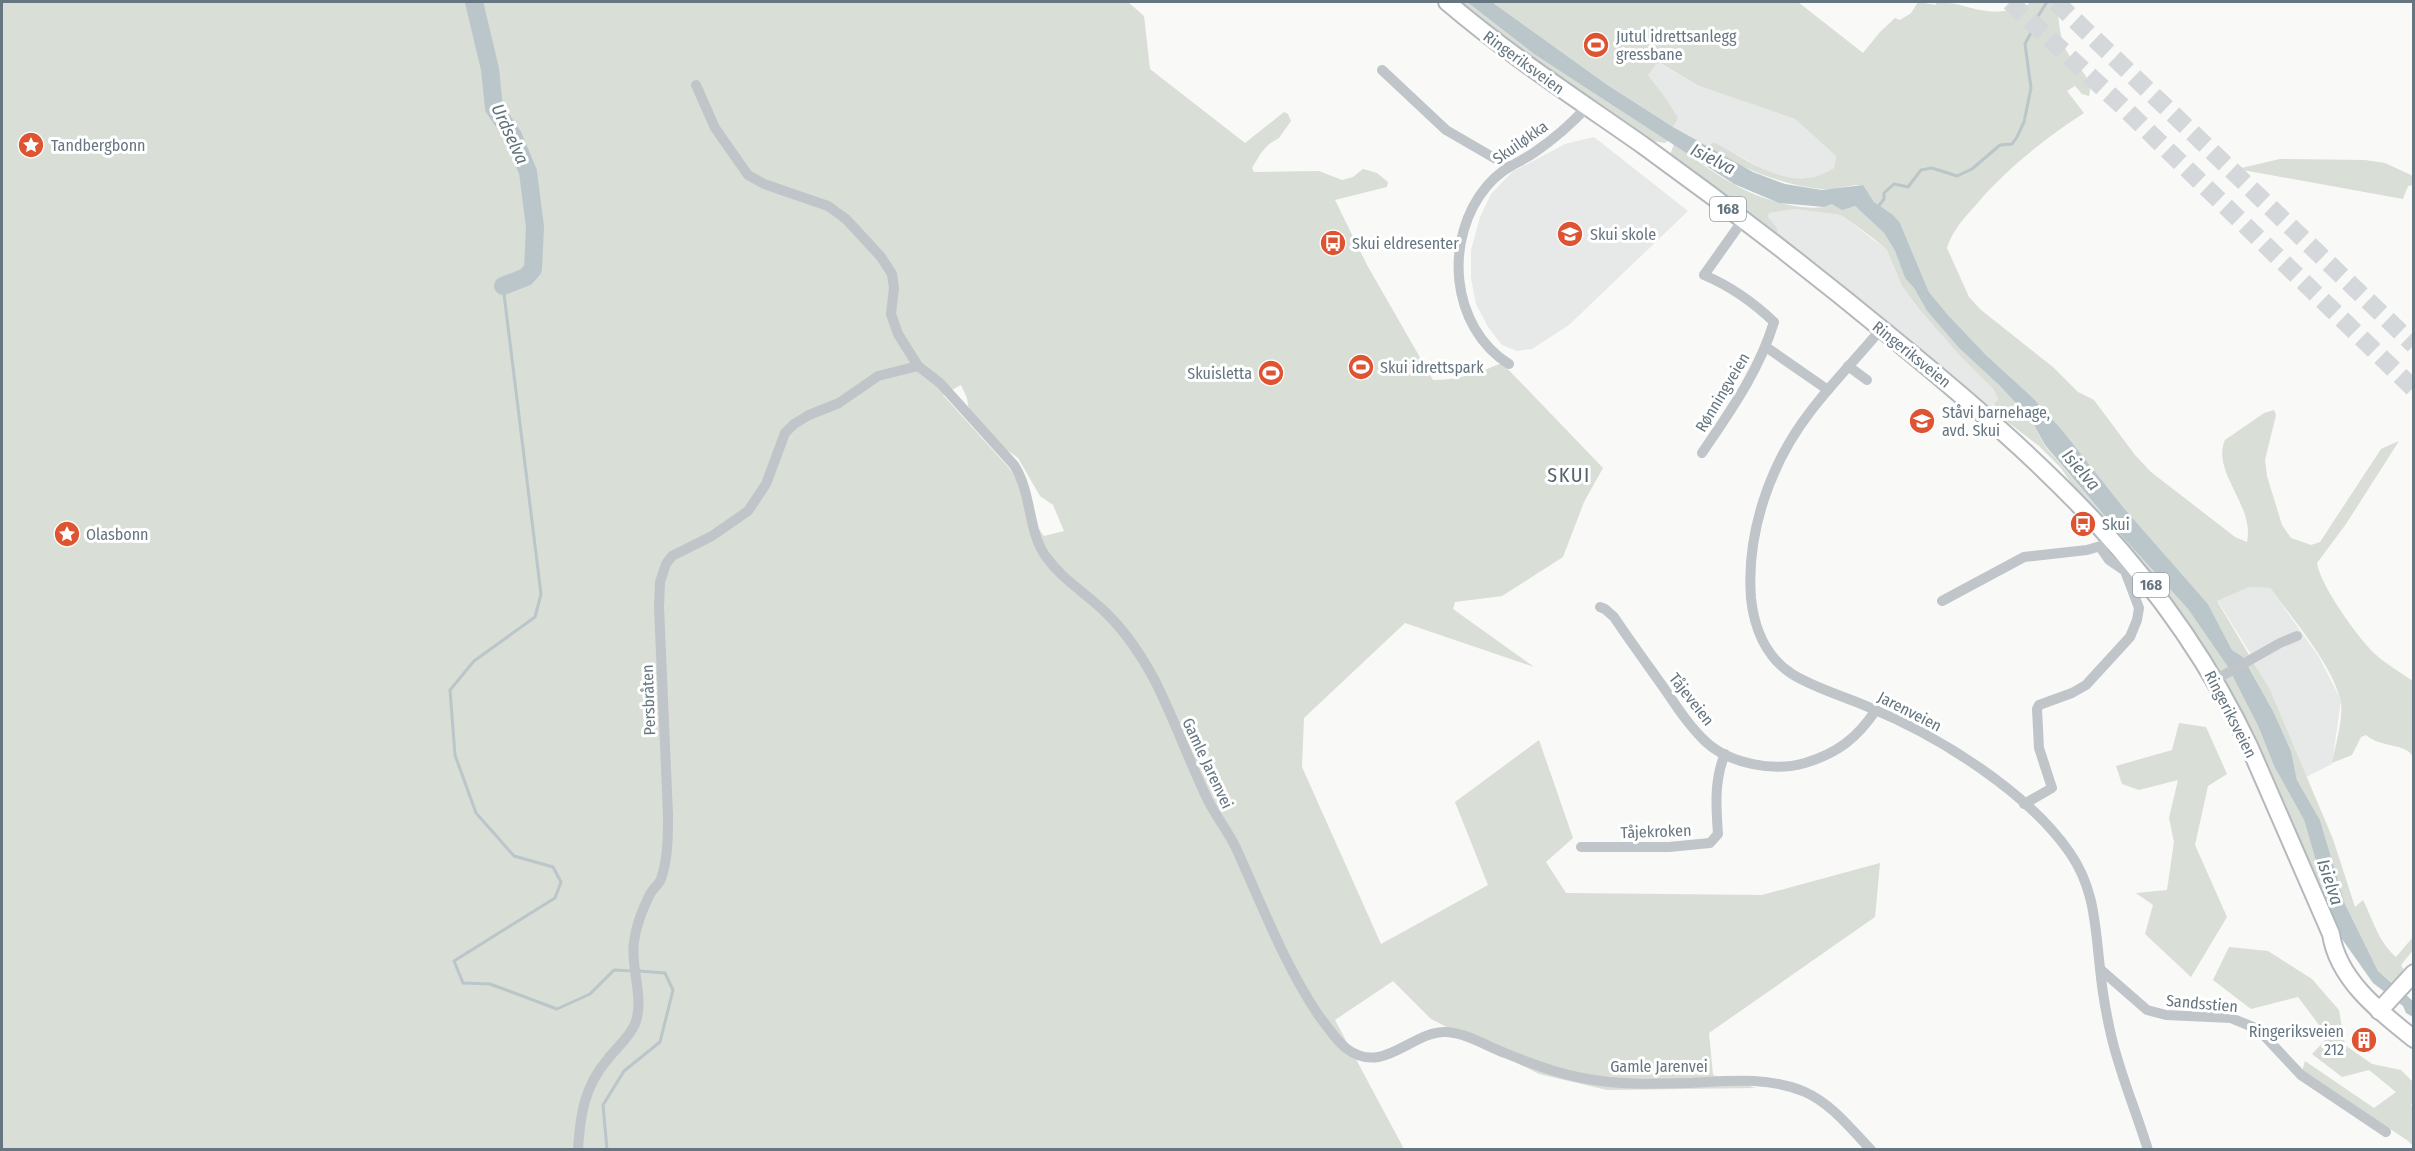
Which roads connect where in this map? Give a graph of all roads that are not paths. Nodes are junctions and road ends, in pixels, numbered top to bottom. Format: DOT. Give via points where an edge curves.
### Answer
graph roads {
  1 [pos="1447,2"];
  2 [pos="1382,70"];
  3 [pos="696,85"];
  4 [pos="1587,107"];
  5 [pos="1508,166"];
  6 [pos="1743,220"];
  7 [pos="1881,329"];
  8 [pos="1766,347"];
  9 [pos="1509,364"];
  10 [pos="918,366"];
  11 [pos="1848,366"];
  12 [pos="1867,380"];
  13 [pos="1828,390"];
  14 [pos="1702,453"];
  15 [pos="2106,544"];
  16 [pos="1942,601"];
  17 [pos="1600,607"];
  18 [pos="2297,636"];
  19 [pos="2222,676"];
  20 [pos="1876,710"];
  21 [pos="1725,754"];
  22 [pos="2024,804"];
  23 [pos="1581,847"];
  24 [pos="2100,969"];
  25 [pos="2409,978"];
  26 [pos="2386,1004"];
  27 [pos="2414,1028"];
  28 [pos="2414,1039"];
  29 [pos="2386,1132"];
  30 [pos="578,1149"];
  31 [pos="1871,1149"];
  32 [pos="2148,1149"];
  1 -- 4 [label="main road, Ringeriksveien / 168"];
  2 -- 5 [label="street" via="1446,130"];
  3 -- 10 [label="street, Gamle Jarenvei" via="715,128 748,175 828,206 846,219 881,257 892,274 891,314 898,334"];
  4 -- 5 [label="street, Skuiløkka" via="1534,153"];
  4 -- 6 [label="main road, Ringeriksveien / 168"];
  5 -- 9 [label="street, Skuiløkka" via="1478,199 1466,224 1458,261 1460,294 1472,322 1497,357"];
  6 -- 7 [label="main road, Ringeriksveien / 168"];
  6 -- 8 [label="street, Rønningveien" via="1704,275 1755,304 1774,322"];
  7 -- 11 [label="street, Jarenveien"];
  7 -- 15 [label="main road, Ringeriksveien / 168" via="2060,483"];
  8 -- 13 [label="street, Rønningveien"];
  8 -- 14 [label="street, Rønningveien" via="1748,385"];
  10 -- 30 [label="street, Persbråten" via="878,376 839,403 794,424 783,439 766,484 748,511 712,536 672,556 666,564 660,582 659,607 668,844 661,880 651,893 634,941 638,1004 635,1024 593,1078 579,1121"];
  10 -- 31 [label="street, Gamle Jarenvei" via="940,383 1014,465 1023,479 1035,535 1046,556 1105,611 1140,654 1288,962 1311,1004 1348,1050 1363,1057 1382,1058 1443,1032 1460,1034 1578,1077 1611,1083 1774,1083 1806,1092 1830,1108"];
  11 -- 12 [label="street"];
  11 -- 13 [label="street, Jarenveien"];
  13 -- 20 [label="street, Jarenveien" via="1789,445 1764,500 1752,554 1752,607 1759,635 1772,657 1791,674"];
  15 -- 16 [label="street" via="2024,557"];
  15 -- 19 [label="main road, Ringeriksveien / 168" via="2168,607"];
  15 -- 22 [label="street" via="2109,560 2125,571 2139,608 2138,620 2130,637 2086,685 2039,705 2039,748 2052,788"];
  17 -- 21 [label="street, Tåjeveien" via="1614,617 1686,719 1707,743"];
  18 -- 19 [label="street"];
  19 -- 26 [label="main road, Ringeriksveien / 168" via="2333,946 2347,972"];
  20 -- 21 [label="street, Tåjeveien" via="1848,743 1813,761 1794,766 1764,765"];
  20 -- 22 [label="street, Jarenveien" via="1977,765"];
  21 -- 23 [label="street, Tåjekroken" via="1718,770 1718,834 1710,843"];
  22 -- 24 [label="street, Jarenveien" via="2070,854 2086,884 2094,909"];
  24 -- 29 [label="street, Sandsstien" via="2146,1010 2166,1015 2231,1018 2258,1029 2301,1075"];
  24 -- 32 [label="street, Jarenveien" via="2112,1037"];
  25 -- 26 [label="main road"];
  26 -- 27 [label="main road, Ringeriksveien / 168"];
  26 -- 28 [label="main road, Ringeriksveien / 168"];
}
